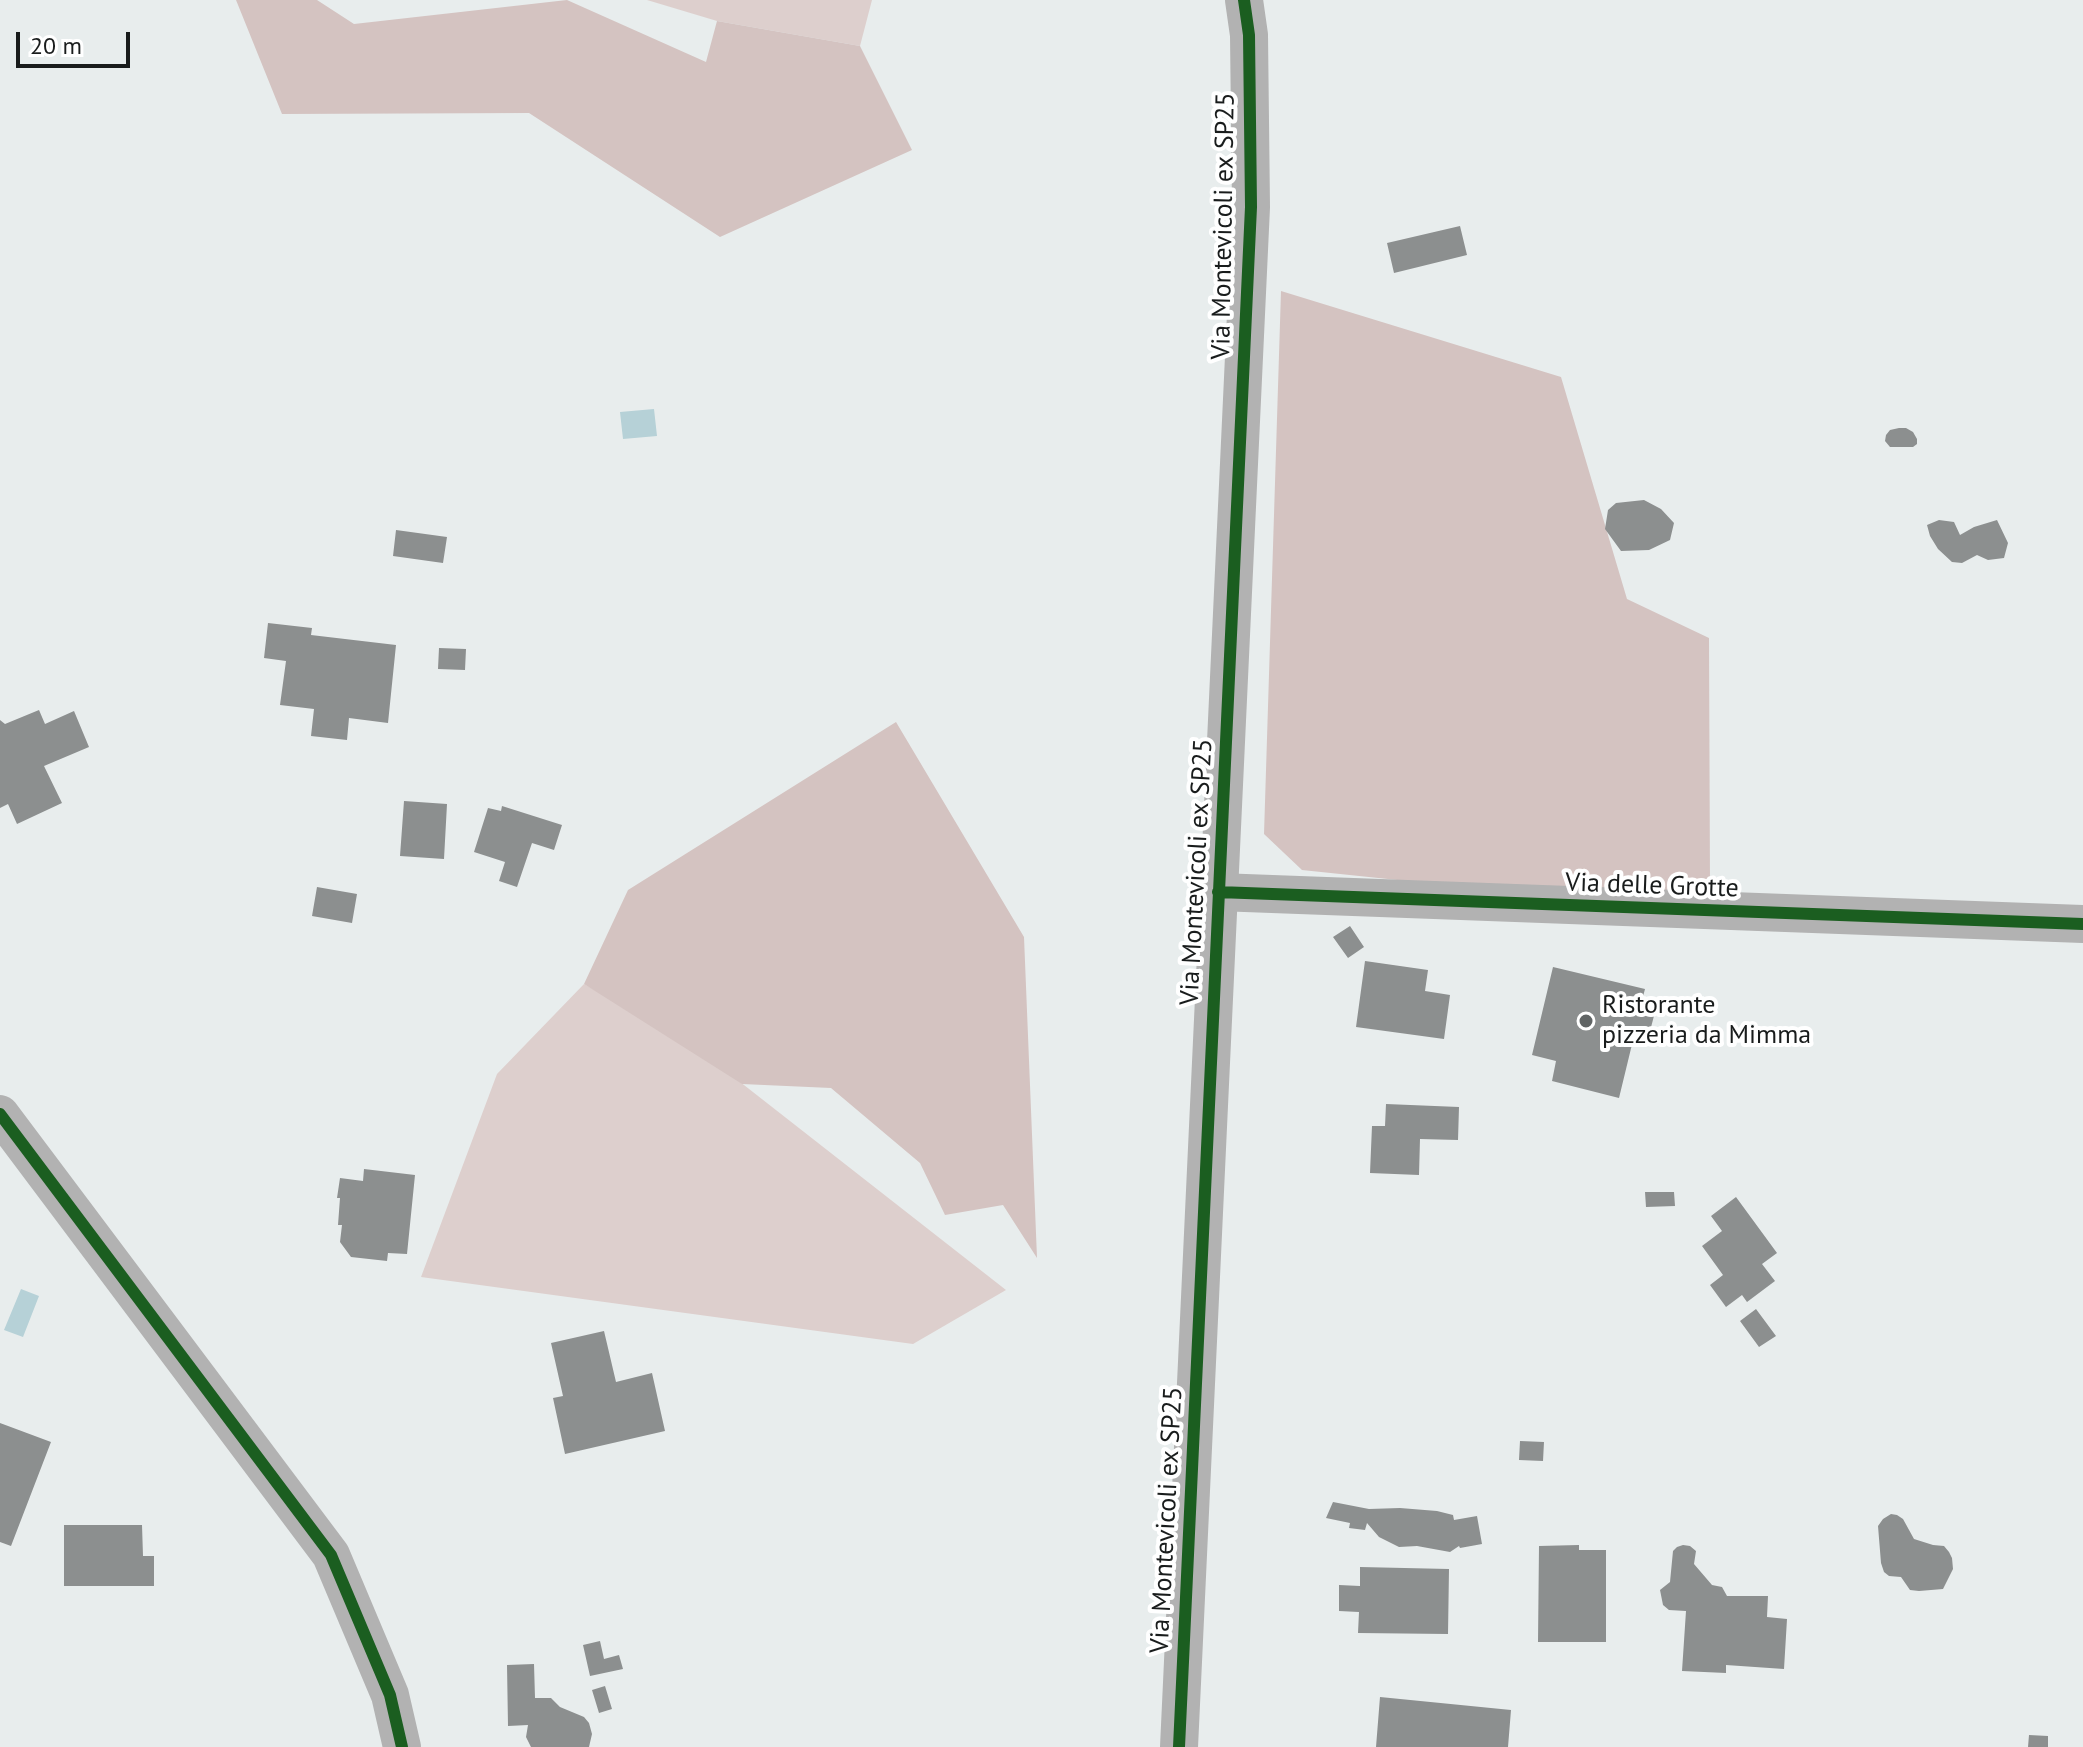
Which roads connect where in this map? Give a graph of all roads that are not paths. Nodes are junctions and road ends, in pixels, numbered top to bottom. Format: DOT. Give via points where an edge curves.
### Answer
graph roads {
  1 [pos="1244,0"];
  2 [pos="1218,892"];
  3 [pos="2083,924"];
  4 [pos="0,1114"];
  5 [pos="402,1747"];
  6 [pos="1179,1747"];
  1 -- 2 [label="street, Via Montevicoli ex SP25" via="1251,207"];
  2 -- 3 [label="street, Via delle Grotte"];
  2 -- 6 [label="street, Via Montevicoli ex SP25"];
  4 -- 5 [label="street" via="331,1555 390,1695"];
}
